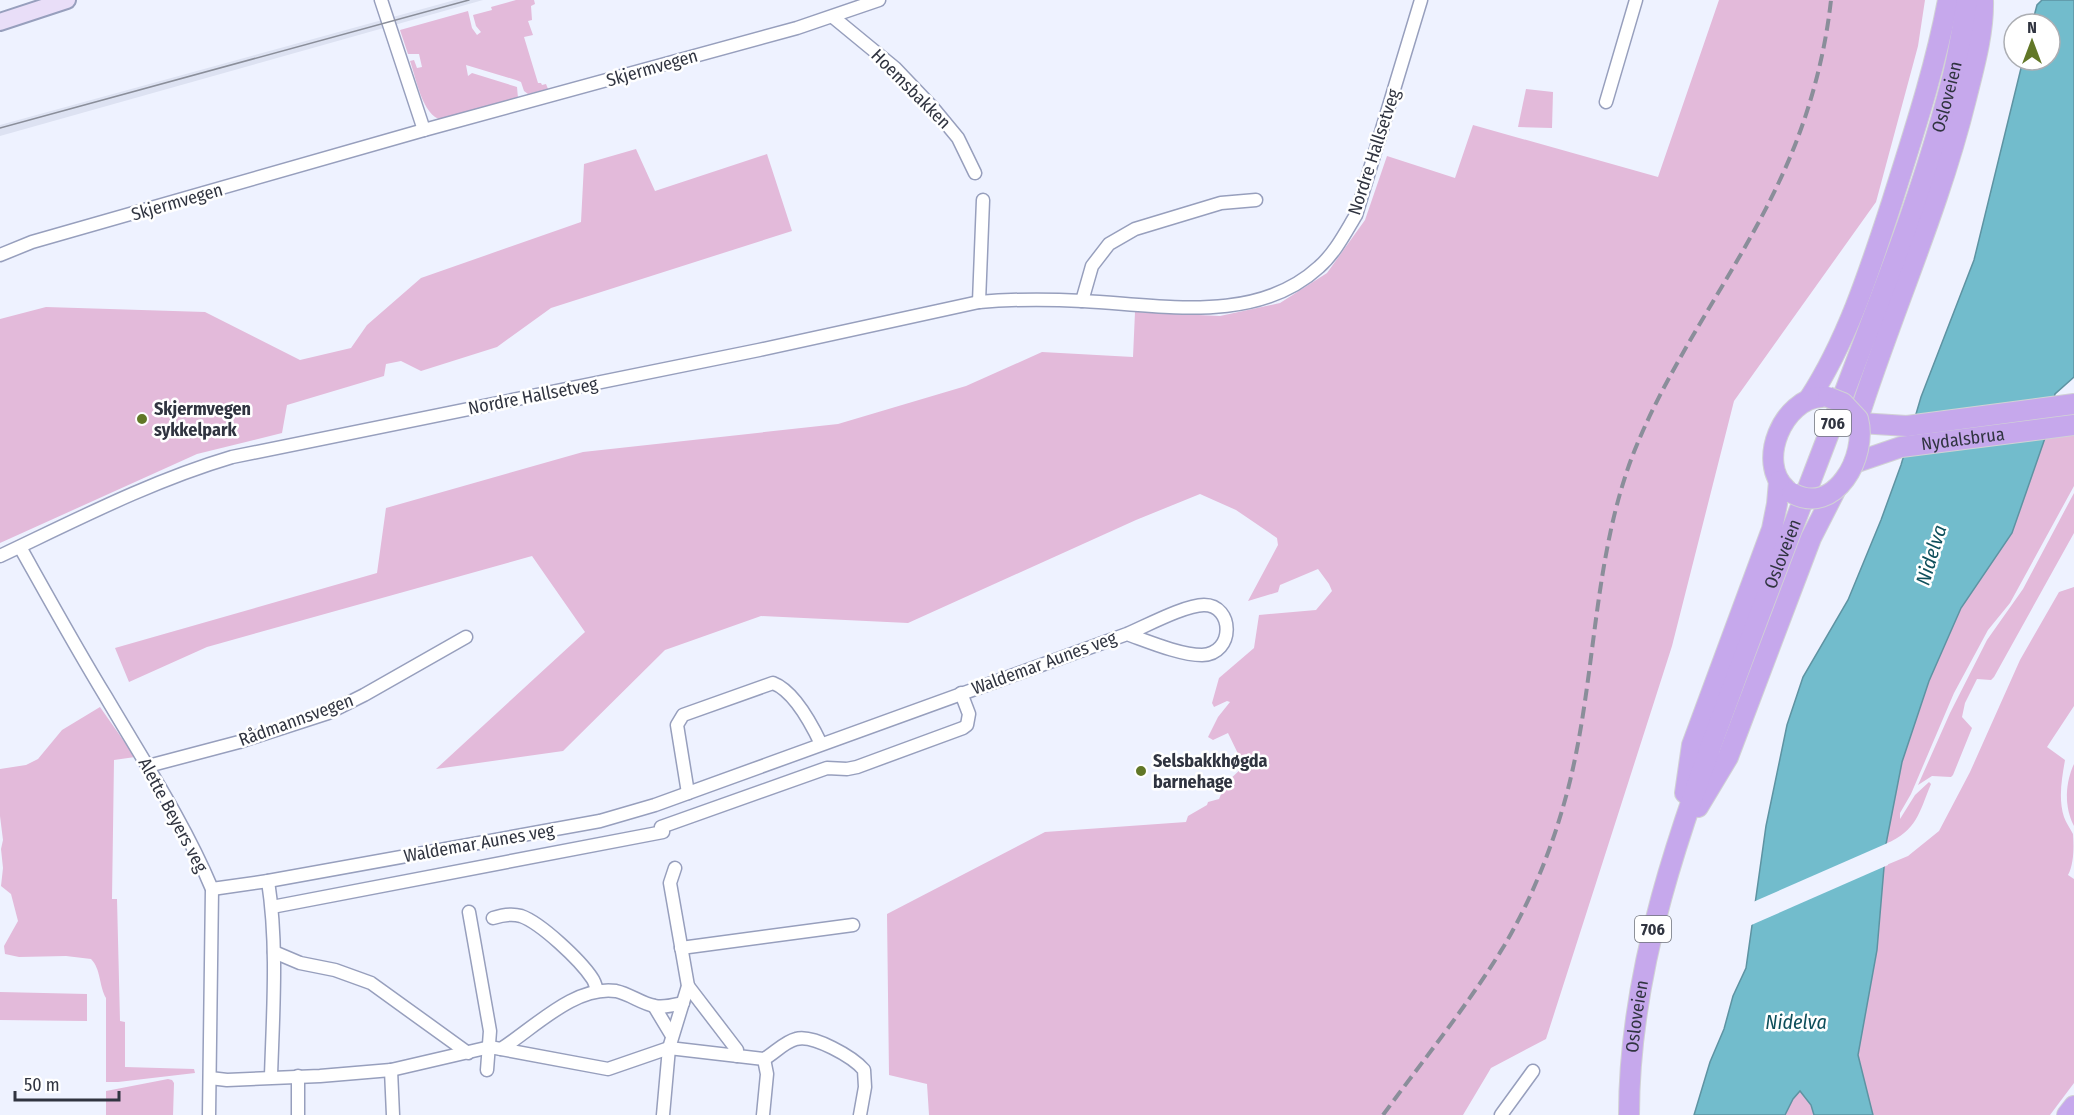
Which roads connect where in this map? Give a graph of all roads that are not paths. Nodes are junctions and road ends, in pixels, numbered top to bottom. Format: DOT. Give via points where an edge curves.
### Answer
graph roads {
  1 [pos="67,0"];
  2 [pos="381,0"];
  3 [pos="879,0"];
  4 [pos="1421,0"];
  5 [pos="1636,0"];
  6 [pos="1948,0"];
  7 [pos="1967,0"];
  8 [pos="1983,0"];
  9 [pos="833,17"];
  10 [pos="0,22"];
  11 [pos="1606,102"];
  12 [pos="424,130"];
  13 [pos="975,173"];
  14 [pos="983,200"];
  15 [pos="1256,200"];
  16 [pos="0,255"];
  17 [pos="1082,301"];
  18 [pos="979,302"];
  19 [pos="1819,398"];
  20 [pos="2074,404"];
  21 [pos="1859,421"];
  22 [pos="2074,425"];
  23 [pos="1854,462"];
  24 [pos="1785,487"];
  25 [pos="1836,489"];
  26 [pos="20,547"];
  27 [pos="0,556"];
  28 [pos="1127,634"];
  29 [pos="466,636"];
  30 [pos="961,693"];
  31 [pos="821,744"];
  32 [pos="148,766"];
  33 [pos="688,793"];
  34 [pos="1678,841"];
  35 [pos="675,868"];
  36 [pos="268,881"];
  37 [pos="212,889"];
  38 [pos="272,907"];
  39 [pos="469,912"];
  40 [pos="493,918"];
  41 [pos="853,925"];
  42 [pos="681,948"];
  43 [pos="274,952"];
  44 [pos="688,986"];
  45 [pos="597,991"];
  46 [pos="683,1003"];
  47 [pos="654,1006"];
  48 [pos="671,1042"];
  49 [pos="495,1048"];
  50 [pos="468,1053"];
  51 [pos="737,1056"];
  52 [pos="764,1059"];
  53 [pos="392,1070"];
  54 [pos="487,1071"];
  55 [pos="1533,1071"];
  56 [pos="271,1076"];
  57 [pos="298,1076"];
  58 [pos="210,1078"];
  59 [pos="2074,1106"];
  60 [pos="1629,1108"];
  61 [pos="209,1115"];
  62 [pos="298,1115"];
  63 [pos="393,1115"];
  64 [pos="663,1115"];
  65 [pos="763,1115"];
  66 [pos="860,1115"];
  67 [pos="1501,1115"];
  68 [pos="2067,1115"];
  1 -- 10 [label="main road"];
  2 -- 12 [label="street"];
  3 -- 9 [label="street, Skjermvegen"];
  4 -- 17 [label="street, Nordre Hallsetveg" via="1356,215 1320,266 1299,282 1248,303 1213,308"];
  5 -- 11 [label="street"];
  6 -- 19 [label="highway, 706" via="1928,92 1870,267"];
  7 -- 34 [label="highway, Osloveien / 706" via="1954,73 1927,166"];
  8 -- 21 [label="highway, 706" via="1970,86 1955,146"];
  9 -- 12 [label="street, Skjermvegen"];
  9 -- 13 [label="street, Hoemsbakken" via="895,68 934,109 958,138"];
  12 -- 16 [label="street, Skjermvegen" via="32,242"];
  14 -- 18 [label="street"];
  15 -- 17 [label="street" via="1221,203 1135,229 1109,244 1092,266"];
  17 -- 18 [label="street, Nordre Hallsetveg"];
  18 -- 26 [label="street, Nordre Hallsetveg" via="232,457 152,484"];
  19 -- 21 [label="highway, 706, bridge" via="1843,403"];
  19 -- 24 [label="highway, 706" via="1789,413 1779,432 1774,467"];
  20 -- 21 [label="highway, Nydalsbrua / 706" via="1907,426"];
  21 -- 23 [label="highway, 706, bridge"];
  22 -- 23 [label="highway, Nydalsbrua / 706" via="1901,447"];
  23 -- 25 [label="highway, 706, bridge"];
  24 -- 25 [label="highway, bridge" via="1797,496 1814,498"];
  24 -- 34 [label="highway, 706" via="1692,745"];
  25 -- 34 [label="highway, 706" via="1811,538 1728,757"];
  26 -- 27 [label="street, Nordre Hallsetveg"];
  26 -- 32 [label="street, Alette Beyers veg"];
  28 -- 28 [label="street, Waldemar Aunes veg" via="1194,606 1206,605 1223,615 1227,627 1220,649 1200,655"];
  28 -- 30 [label="street, Waldemar Aunes veg"];
  29 -- 32 [label="street, Rådmannsvegen" via="328,713"];
  30 -- 31 [label="street, Waldemar Aunes veg"];
  30 -- 38 [label="street, Waldemar Aunes veg" via="969,714 963,728 857,767 827,768 662,829"];
  31 -- 33 [label="street, Waldemar Aunes veg"];
  31 -- 33 [label="street" via="811,723 783,687 773,683 683,715 677,725"];
  32 -- 37 [label="street, Alette Beyers veg"];
  33 -- 36 [label="street, Waldemar Aunes veg" via="600,821"];
  34 -- 60 [label="highway, Osloveien / 706" via="1644,971"];
  35 -- 42 [label="street" via="670,883"];
  36 -- 37 [label="street, Waldemar Aunes veg"];
  36 -- 38 [label="street"];
  37 -- 58 [label="street, Alette Beyers veg"];
  38 -- 43 [label="street"];
  39 -- 49 [label="street"];
  40 -- 45 [label="street" via="512,914 538,925 593,979"];
  41 -- 42 [label="street"];
  42 -- 44 [label="street"];
  43 -- 50 [label="street" via="371,983"];
  43 -- 56 [label="street"];
  44 -- 46 [label="street"];
  44 -- 51 [label="street"];
  45 -- 47 [label="street" via="620,992"];
  45 -- 49 [label="street" via="580,996"];
  46 -- 47 [label="street"];
  46 -- 48 [label="street"];
  47 -- 48 [label="street"];
  48 -- 49 [label="street" via="608,1069"];
  48 -- 51 [label="street"];
  48 -- 64 [label="street"];
  49 -- 50 [label="street"];
  49 -- 54 [label="street"];
  50 -- 53 [label="street"];
  51 -- 52 [label="street"];
  52 -- 65 [label="street" via="767,1074"];
  52 -- 66 [label="street" via="788,1042 802,1038 847,1056 861,1065 866,1075"];
  53 -- 57 [label="street"];
  53 -- 63 [label="street"];
  55 -- 67 [label="street"];
  56 -- 57 [label="street"];
  56 -- 58 [label="street"];
  57 -- 62 [label="street"];
  58 -- 61 [label="street, Alette Beyers veg"];
  59 -- 68 [label="highway"];
}
